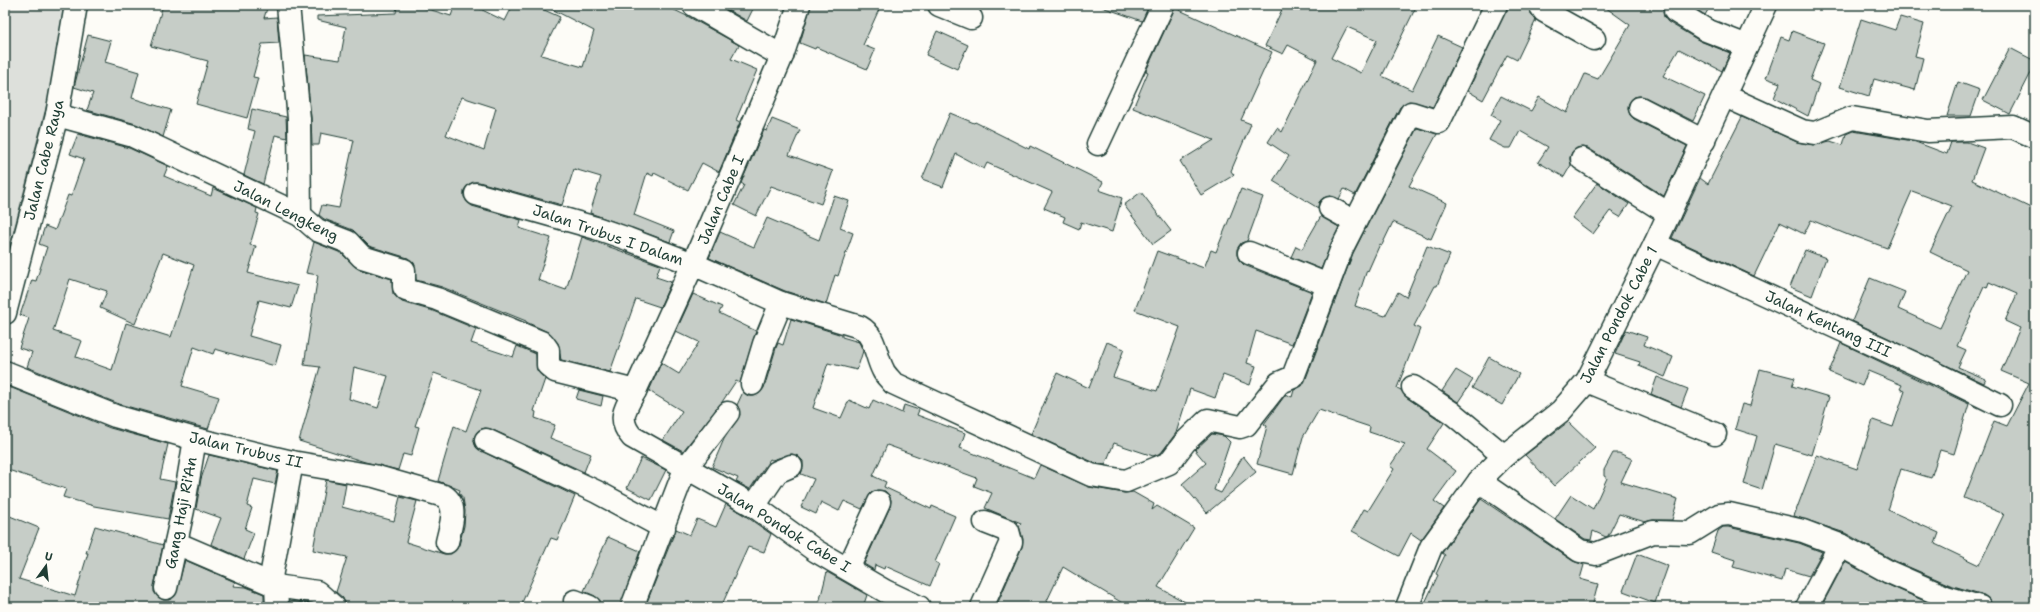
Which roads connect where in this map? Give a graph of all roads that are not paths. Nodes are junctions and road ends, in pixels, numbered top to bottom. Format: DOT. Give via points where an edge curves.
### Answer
graph roads {
  1 [pos="76,5"];
  2 [pos="288,5"];
  3 [pos="694,5"];
  4 [pos="799,5"];
  5 [pos="939,5"];
  6 [pos="1163,5"];
  7 [pos="1496,5"];
  8 [pos="1540,5"];
  9 [pos="1766,5"];
  10 [pos="1675,11"];
  11 [pos="971,18"];
  12 [pos="1594,39"];
  13 [pos="1748,46"];
  14 [pos="782,56"];
  15 [pos="1725,96"];
  16 [pos="1640,108"];
  17 [pos="57,115"];
  18 [pos="2035,137"];
  19 [pos="1704,141"];
  20 [pos="1098,144"];
  21 [pos="1582,159"];
  22 [pos="476,194"];
  23 [pos="1330,208"];
  24 [pos="1669,214"];
  25 [pos="300,215"];
  26 [pos="1355,222"];
  27 [pos="1655,244"];
  28 [pos="1249,253"];
  29 [pos="693,264"];
  30 [pos="1328,284"];
  31 [pos="781,303"];
  32 [pos="5,314"];
  33 [pos="5,372"];
  34 [pos="1587,381"];
  35 [pos="752,384"];
  36 [pos="1413,387"];
  37 [pos="635,391"];
  38 [pos="2000,405"];
  39 [pos="728,413"];
  40 [pos="1715,434"];
  41 [pos="195,439"];
  42 [pos="486,440"];
  43 [pos="1504,456"];
  44 [pos="292,462"];
  45 [pos="791,466"];
  46 [pos="685,469"];
  47 [pos="1479,481"];
  48 [pos="880,502"];
  49 [pos="754,506"];
  50 [pos="985,522"];
  51 [pos="664,528"];
  52 [pos="447,542"];
  53 [pos="176,543"];
  54 [pos="1840,546"];
  55 [pos="848,569"];
  56 [pos="276,586"];
  57 [pos="166,588"];
  58 [pos="882,599"];
  59 [pos="277,607"];
  60 [pos="334,607"];
  61 [pos="632,607"];
  62 [pos="919,607"];
  63 [pos="982,607"];
  64 [pos="1407,607"];
  65 [pos="1807,607"];
  66 [pos="1980,607"];
  1 -- 17 [label="street, Jalan Cabe Raya"];
  2 -- 25 [label="street" via="299,119"];
  3 -- 14 [label="street"];
  4 -- 14 [label="street, Jalan Cabe I"];
  5 -- 11 [label="street"];
  6 -- 20 [label="street"];
  7 -- 26 [label="street" via="1439,122 1411,113"];
  8 -- 12 [label="street" via="1544,11"];
  9 -- 13 [label="street, Jalan Pondok Cabe 1"];
  10 -- 13 [label="street" via="1706,30"];
  13 -- 15 [label="street, Jalan Pondok Cabe 1"];
  14 -- 29 [label="street, Jalan Cabe I"];
  15 -- 18 [label="street" via="1802,131 1815,133 1852,118 1928,131 2013,128"];
  15 -- 19 [label="street, Jalan Pondok Cabe 1"];
  16 -- 19 [label="street"];
  17 -- 25 [label="street, Jalan Lengkeng" via="133,136"];
  17 -- 32 [label="street, Jalan Cabe Raya"];
  19 -- 24 [label="street, Jalan Pondok Cabe 1"];
  21 -- 24 [label="street"];
  22 -- 29 [label="street, Jalan Trubus I Dalam" via="596,228"];
  23 -- 26 [label="street"];
  24 -- 27 [label="street, Jalan Pondok Cabe 1"];
  25 -- 37 [label="street, Jalan Lengkeng" via="317,230 348,242 362,257 404,270 406,290 437,299 543,343 548,350 548,365 555,371"];
  26 -- 30 [label="street"];
  27 -- 34 [label="street, Jalan Pondok Cabe 1"];
  27 -- 38 [label="street, Jalan Kentang III"];
  28 -- 30 [label="street"];
  29 -- 31 [label="street, Jalan Trubus I Dalam"];
  29 -- 37 [label="street, Jalan Cabe I"];
  30 -- 31 [label="street, Jalan Trubus I Dalam" via="1293,377 1280,383 1246,426 1208,420 1185,442 1169,463 1126,481 1091,475 893,382 884,372 868,332 860,327"];
  31 -- 35 [label="street" via="764,344"];
  33 -- 41 [label="street, Jalan Trubus II" via="115,416"];
  34 -- 40 [label="street"];
  34 -- 43 [label="street, Jalan Pondok Cabe 1" via="1561,411"];
  36 -- 43 [label="street" via="1452,413"];
  37 -- 46 [label="street, Jalan Pondok Cabe I" via="623,417 625,429 632,437"];
  39 -- 46 [label="street"];
  41 -- 44 [label="street, Jalan Trubus II"];
  41 -- 53 [label="street, Gang Haji Ri'An"];
  42 -- 51 [label="street" via="597,492"];
  43 -- 47 [label="street, Jalan Pondok Cabe 1"];
  44 -- 52 [label="street, Jalan Trubus II" via="374,476 444,496 449,499 453,511"];
  44 -- 56 [label="street" via="271,577"];
  45 -- 49 [label="street" via="777,472"];
  46 -- 49 [label="street, Jalan Pondok Cabe I"];
  46 -- 51 [label="street"];
  47 -- 54 [label="street" via="1580,551 1596,554 1653,532 1690,533 1719,515 1729,514 1803,532"];
  47 -- 64 [label="street, Jalan Pondok Cabe 1" via="1431,547"];
  48 -- 55 [label="street"];
  49 -- 55 [label="street, Jalan Pondok Cabe I" via="816,551"];
  50 -- 63 [label="street" via="1008,531 1011,542"];
  51 -- 61 [label="street"];
  53 -- 56 [label="street"];
  53 -- 57 [label="street, Gang Haji Ri'An"];
  54 -- 65 [label="street"];
  54 -- 66 [label="street" via="1889,572 1946,597"];
  55 -- 58 [label="street, Jalan Pondok Cabe I"];
  56 -- 59 [label="street"];
  56 -- 60 [label="street" via="317,592"];
  58 -- 62 [label="street, Jalan Pondok Cabe I"];
}
